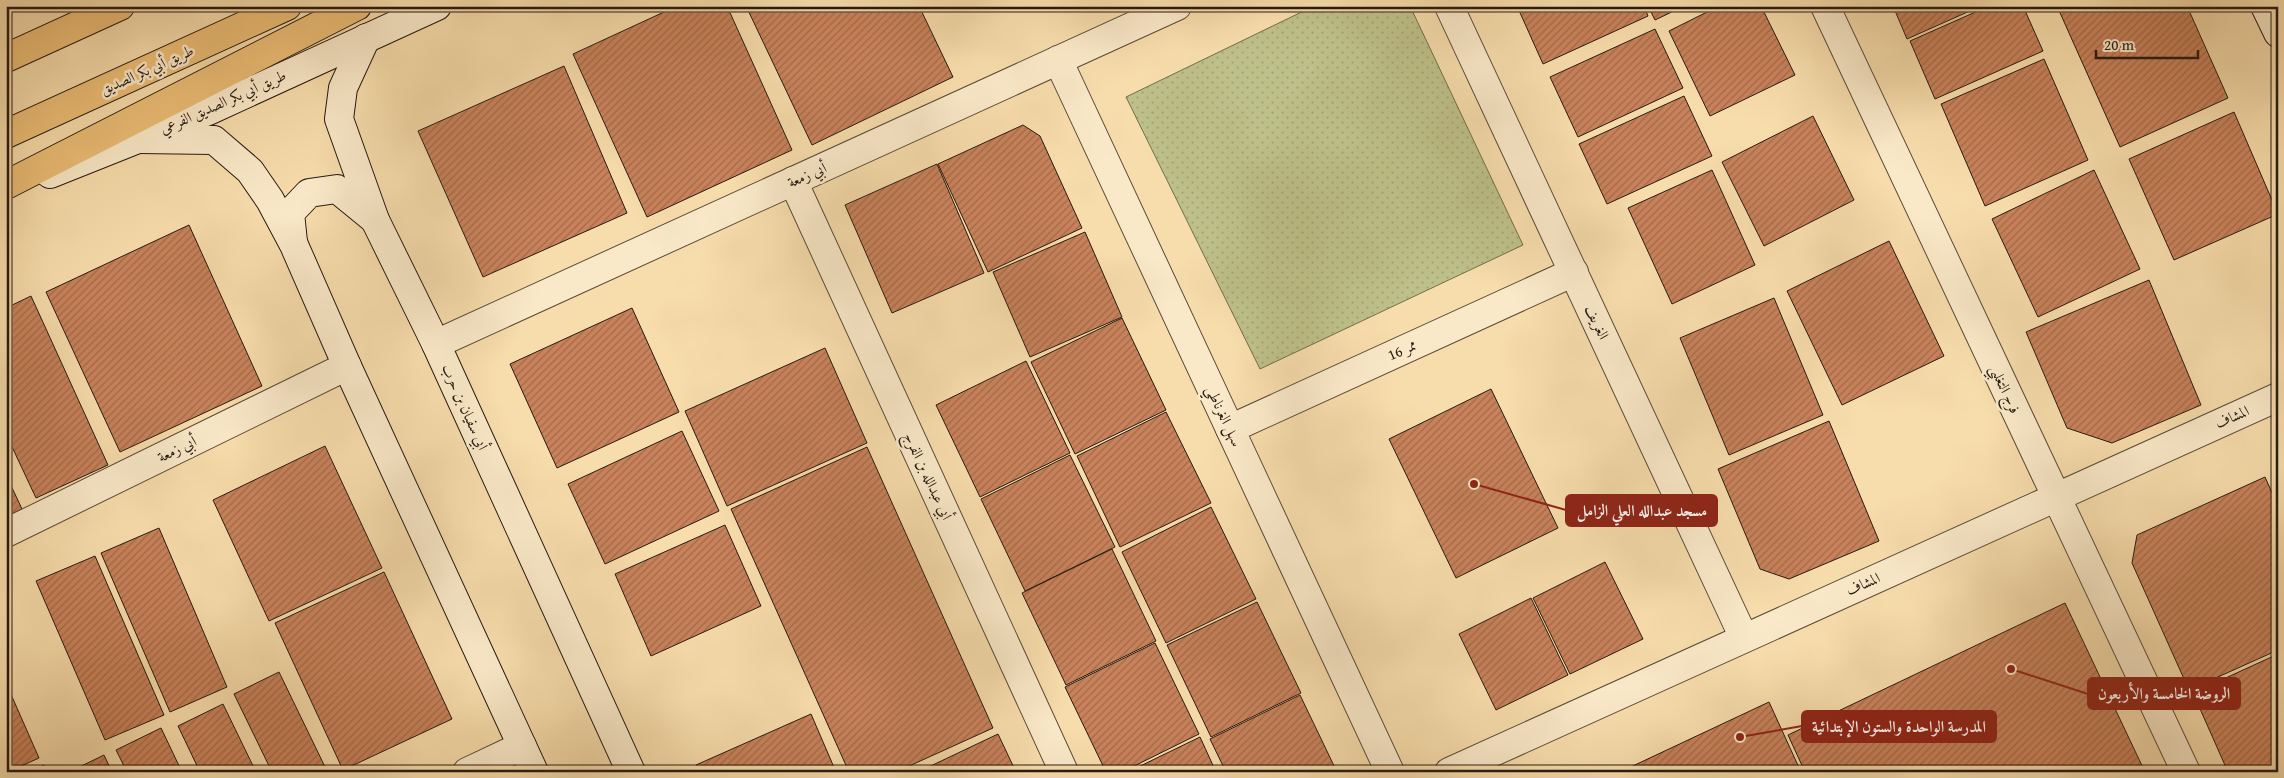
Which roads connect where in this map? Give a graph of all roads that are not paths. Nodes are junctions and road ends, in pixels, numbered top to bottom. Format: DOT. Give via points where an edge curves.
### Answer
graph roads {
  1 [pos="120,6"];
  2 [pos="287,6"];
  3 [pos="357,6"];
  4 [pos="437,6"];
  5 [pos="1177,6"];
  6 [pos="1449,6"];
  7 [pos="1825,6"];
  8 [pos="2265,6"];
  9 [pos="1150,12"];
  10 [pos="2278,33"];
  11 [pos="366,38"];
  12 [pos="6,58"];
  13 [pos="1058,60"];
  14 [pos="6,134"];
  15 [pos="139,139"];
  16 [pos="793,181"];
  17 [pos="6,185"];
  18 [pos="6,190"];
  19 [pos="375,220"];
  20 [pos="294,245"];
  21 [pos="1574,272"];
  22 [pos="436,344"];
  23 [pos="347,366"];
  24 [pos="2278,397"];
  25 [pos="1230,429"];
  26 [pos="2056,497"];
  27 [pos="6,533"];
  28 [pos="1744,638"];
  29 [pos="522,746"];
  30 [pos="467,772"];
  31 [pos="534,772"];
  32 [pos="631,772"];
  33 [pos="1064,772"];
  34 [pos="1390,772"];
  35 [pos="1449,772"];
  36 [pos="2186,772"];
  1 -- 12 [label="main road"];
  2 -- 14 [label="main road, طريق أبي بكر الصديق"];
  3 -- 17 [label="main road"];
  4 -- 11 [label="street, طريق أبي بكر الصديق الفرعي"];
  5 -- 9 [label="street, أبي زمعة"];
  6 -- 21 [label="street, الغريف"];
  7 -- 26 [label="street, فرج التغلبي"];
  8 -- 10 [label="street"];
  9 -- 13 [label="street, أبي زمعة"];
  11 -- 15 [label="street, طريق أبي بكر الصديق الفرعي"];
  11 -- 19 [label="street, أبي سفيان بن حرب" via="343,88 339,119"];
  13 -- 16 [label="street, أبي زمعة"];
  13 -- 25 [label="street, سهل الغرناطي"];
  15 -- 18 [label="street, طريق أبي بكر الصديق الفرعي"];
  15 -- 20 [label="street" via="214,140 250,171"];
  16 -- 22 [label="street, أبي زمعة"];
  16 -- 33 [label="street, أبي عبدالله بن الفرج"];
  19 -- 20 [label="street" via="337,189 309,192 290,213"];
  19 -- 22 [label="street, أبي سفيان بن حرب"];
  20 -- 23 [label="street"];
  21 -- 25 [label="street, ممر 16"];
  21 -- 28 [label="street, الغريف"];
  22 -- 32 [label="street, أبي سفيان بن حرب"];
  23 -- 27 [label="street, أبي زمعة"];
  23 -- 29 [label="street"];
  24 -- 26 [label="street, المشاف"];
  25 -- 34 [label="street, سهل الغرناطي"];
  26 -- 28 [label="street, المشاف"];
  26 -- 36 [label="street, فرج التغلبي"];
  28 -- 35 [label="street, المشاف"];
  29 -- 30 [label="street"];
  29 -- 31 [label="street"];
}
